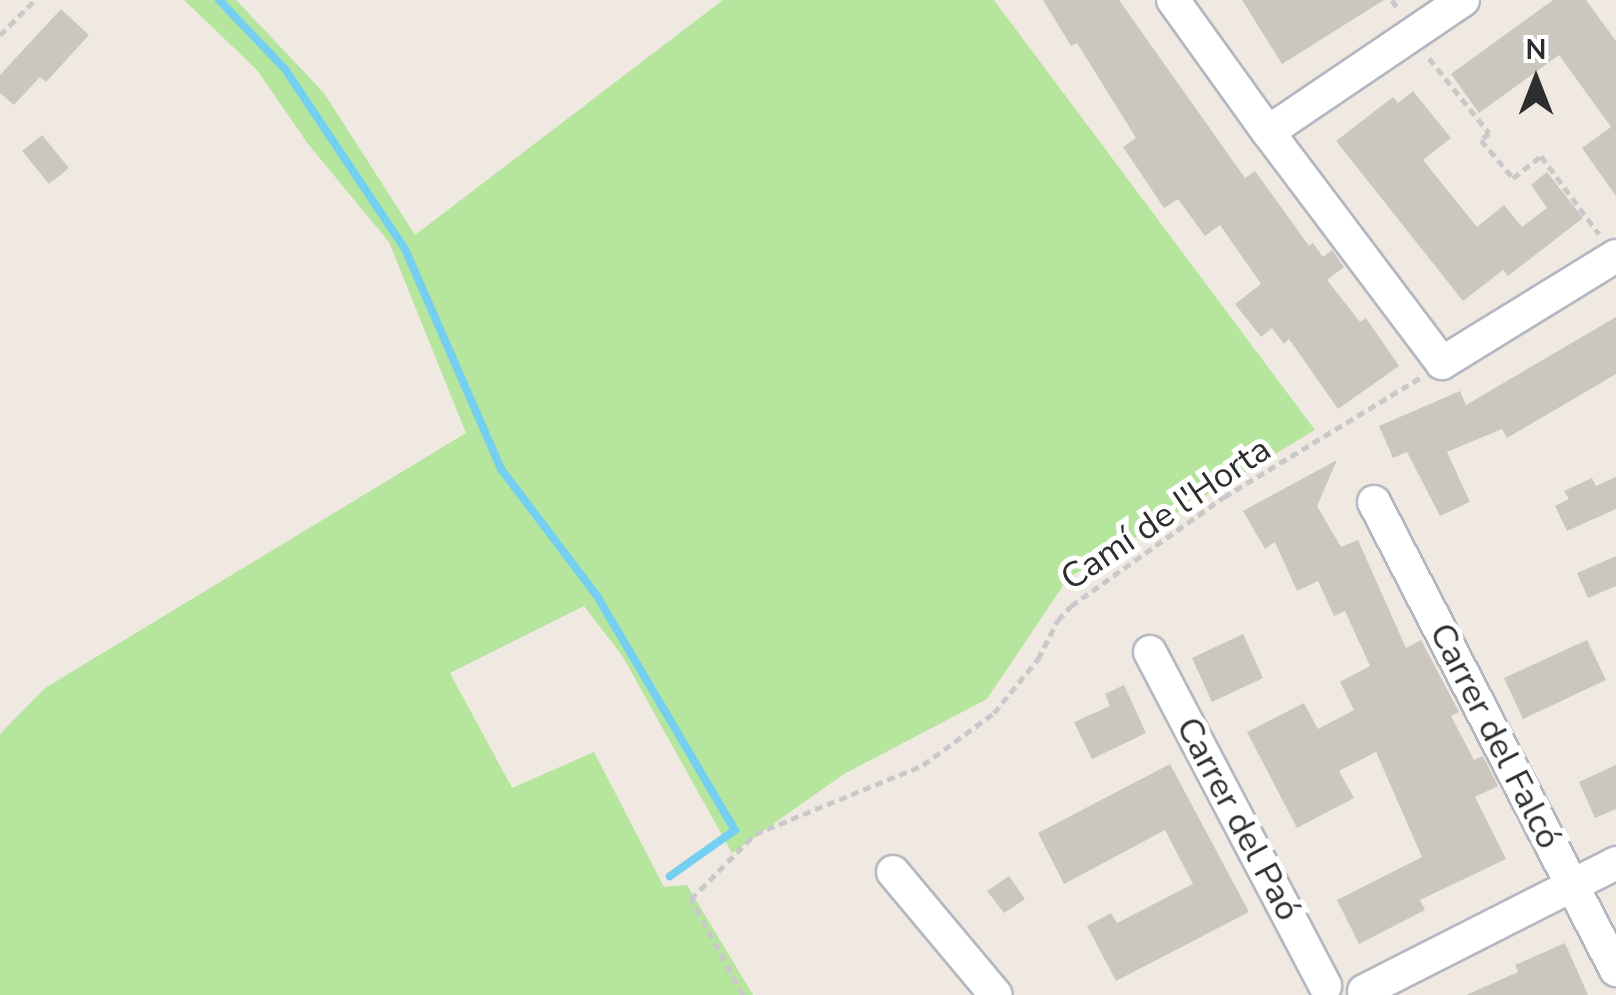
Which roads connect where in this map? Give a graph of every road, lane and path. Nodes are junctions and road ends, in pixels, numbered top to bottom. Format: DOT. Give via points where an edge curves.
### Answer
graph roads {
  1 [pos="36,0"];
  2 [pos="1173,0"];
  3 [pos="1392,0"];
  4 [pos="1463,0"];
  5 [pos="1415,33"];
  6 [pos="0,35"];
  7 [pos="1268,132"];
  8 [pos="1615,257"];
  9 [pos="1442,363"];
  10 [pos="1374,502"];
  11 [pos="1150,652"];
  12 [pos="1616,863"];
  13 [pos="893,872"];
  14 [pos="1572,885"];
  15 [pos="1616,970"];
  16 [pos="1319,991"];
  17 [pos="1364,993"];
  18 [pos="743,995"];
  19 [pos="996,995"];
  1 -- 6 [label="path"];
  2 -- 7 [label="street"];
  3 -- 5 [label="path"];
  4 -- 5 [label="street"];
  5 -- 7 [label="street"];
  5 -- 8 [label="path" via="1437,73 1489,133 1481,140 1513,178 1541,156"];
  7 -- 9 [label="street"];
  8 -- 9 [label="street"];
  9 -- 18 [label="path, Camí de l'Horta" via="1224,498 1071,606 994,713 923,765 755,834 690,898"];
  10 -- 14 [label="street, Carrer del Falcó"];
  11 -- 16 [label="street, Carrer del Paó"];
  12 -- 14 [label="street"];
  13 -- 19 [label="street"];
  14 -- 15 [label="street, Carrer del Falcó"];
  14 -- 17 [label="street"];
  16 -- 17 [label="street" via="1342,982"];
}
